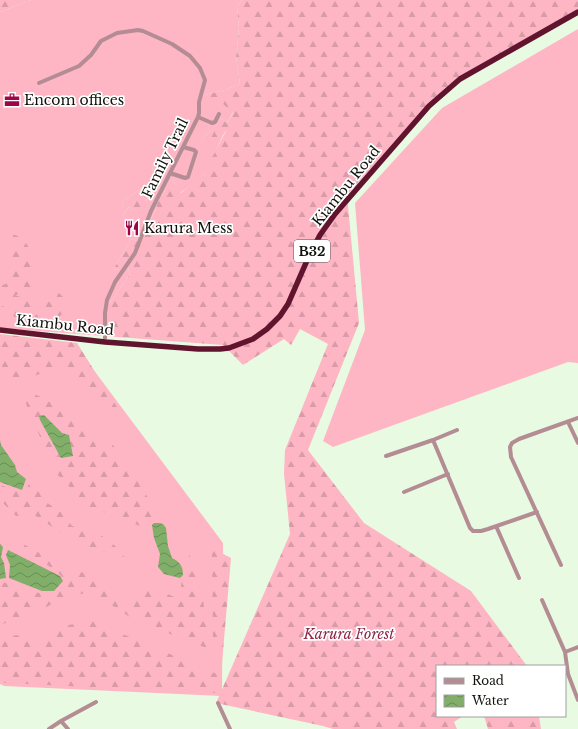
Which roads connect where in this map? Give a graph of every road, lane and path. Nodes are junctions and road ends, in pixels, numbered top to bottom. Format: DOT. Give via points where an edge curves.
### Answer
graph roads {
  1 [pos="578,12"];
  2 [pos="39,83"];
  3 [pos="219,114"];
  4 [pos="198,117"];
  5 [pos="183,147"];
  6 [pos="170,173"];
  7 [pos="0,330"];
  8 [pos="105,342"];
  9 [pos="578,418"];
  10 [pos="568,422"];
  11 [pos="457,430"];
  12 [pos="433,440"];
  13 [pos="578,443"];
  14 [pos="386,456"];
  15 [pos="448,474"];
  16 [pos="404,492"];
  17 [pos="537,512"];
  18 [pos="496,526"];
  19 [pos="561,565"];
  20 [pos="519,578"];
  21 [pos="542,600"];
  22 [pos="578,647"];
  23 [pos="565,652"];
  24 [pos="578,700"];
  25 [pos="96,702"];
  26 [pos="218,703"];
  27 [pos="61,721"];
  28 [pos="49,729"];
  29 [pos="68,729"];
  30 [pos="230,729"];
  1 -- 8 [label="highway, Kiambu Road / B32" via="460,79 429,106 335,214 309,256 288,304 280,316 253,339 220,350"];
  2 -- 4 [label="street, Family Trail" via="79,66 101,41 120,32 143,31 172,44 190,56 200,68 205,80"];
  3 -- 4 [label="street" via="212,123"];
  4 -- 5 [label="street, Family Trail"];
  5 -- 6 [label="street, Family Trail"];
  5 -- 6 [label="street" via="196,152 188,177"];
  6 -- 8 [label="street, Family Trail" via="135,252 115,282 107,300"];
  7 -- 8 [label="highway, Kiambu Road / B32"];
  9 -- 10 [label="street"];
  10 -- 13 [label="street"];
  10 -- 17 [label="street" via="519,439 510,447 511,457"];
  11 -- 12 [label="street"];
  12 -- 14 [label="street"];
  12 -- 15 [label="street"];
  15 -- 16 [label="street"];
  15 -- 18 [label="street" via="470,528 473,531 481,531"];
  17 -- 18 [label="street"];
  17 -- 19 [label="street"];
  18 -- 20 [label="street"];
  21 -- 23 [label="street"];
  22 -- 23 [label="street"];
  23 -- 24 [label="street" via="568,674"];
  25 -- 27 [label="street"];
  26 -- 30 [label="street"];
  27 -- 28 [label="street"];
  27 -- 29 [label="street"];
}
